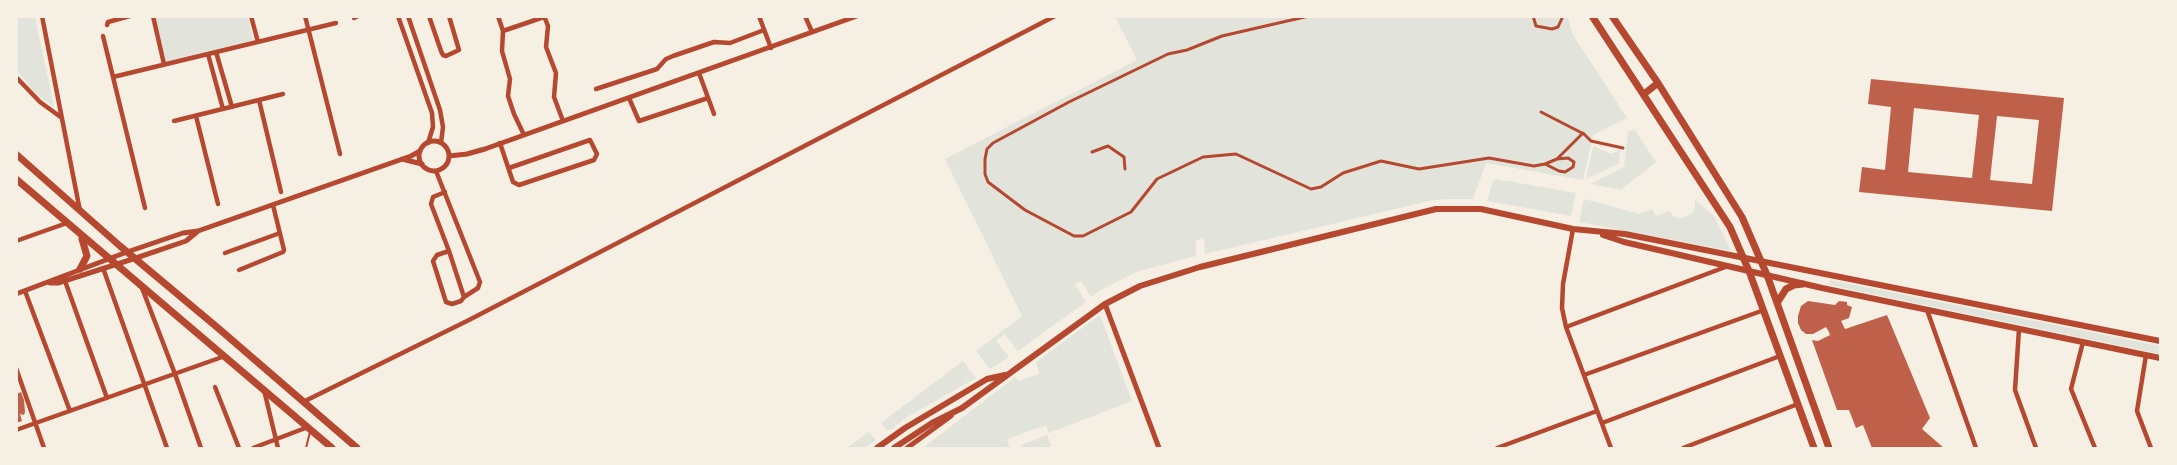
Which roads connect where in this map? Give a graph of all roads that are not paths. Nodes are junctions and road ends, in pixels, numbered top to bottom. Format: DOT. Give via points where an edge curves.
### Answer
graph roads {
  1 [pos="42,16"];
  2 [pos="130,16"];
  3 [pos="153,16"];
  4 [pos="251,16"];
  5 [pos="305,16"];
  6 [pos="398,16"];
  7 [pos="408,16"];
  8 [pos="429,16"];
  9 [pos="449,16"];
  10 [pos="498,16"];
  11 [pos="759,16"];
  12 [pos="805,16"];
  13 [pos="1055,16"];
  14 [pos="1309,16"];
  15 [pos="1533,16"];
  16 [pos="1563,16"];
  17 [pos="1592,16"];
  18 [pos="1612,16"];
  19 [pos="544,17"];
  20 [pos="853,17"];
  21 [pos="336,23"];
  22 [pos="107,25"];
  23 [pos="309,29"];
  24 [pos="764,30"];
  25 [pos="503,32"];
  26 [pos="812,32"];
  27 [pos="103,36"];
  28 [pos="258,42"];
  29 [pos="771,48"];
  30 [pos="216,52"];
  31 [pos="208,54"];
  32 [pos="164,64"];
  33 [pos="699,73"];
  34 [pos="16,77"];
  35 [pos="113,77"];
  36 [pos="1658,83"];
  37 [pos="596,89"];
  38 [pos="283,94"];
  39 [pos="1644,94"];
  40 [pos="629,98"];
  41 [pos="708,98"];
  42 [pos="259,100"];
  43 [pos="232,107"];
  44 [pos="223,109"];
  45 [pos="1541,112"];
  46 [pos="714,114"];
  47 [pos="196,116"];
  48 [pos="62,118"];
  49 [pos="442,118"];
  50 [pos="433,120"];
  51 [pos="174,121"];
  52 [pos="563,121"];
  53 [pos="1583,133"];
  54 [pos="524,135"];
  55 [pos="428,143"];
  56 [pos="441,143"];
  57 [pos="500,143"];
  58 [pos="1623,148"];
  59 [pos="420,151"];
  60 [pos="1092,152"];
  61 [pos="16,154"];
  62 [pos="340,154"];
  63 [pos="449,156"];
  64 [pos="402,159"];
  65 [pos="1557,159"];
  66 [pos="422,164"];
  67 [pos="1545,164"];
  68 [pos="509,168"];
  69 [pos="1125,169"];
  70 [pos="436,171"];
  71 [pos="16,179"];
  72 [pos="280,192"];
  73 [pos="445,192"];
  74 [pos="218,204"];
  75 [pos="273,205"];
  76 [pos="145,208"];
  77 [pos="80,211"];
  78 [pos="67,223"];
  79 [pos="1573,229"];
  80 [pos="198,231"];
  81 [pos="1594,232"];
  82 [pos="280,233"];
  83 [pos="79,234"];
  84 [pos="16,241"];
  85 [pos="449,251"];
  86 [pos="127,252"];
  87 [pos="225,253"];
  88 [pos="1744,257"];
  89 [pos="136,258"];
  90 [pos="1760,260"];
  91 [pos="112,262"];
  92 [pos="1728,266"];
  93 [pos="103,268"];
  94 [pos="80,269"];
  95 [pos="239,270"];
  96 [pos="1749,271"];
  97 [pos="1767,275"];
  98 [pos="65,281"];
  99 [pos="50,282"];
  100 [pos="140,283"];
  101 [pos="1803,284"];
  102 [pos="25,291"];
  103 [pos="16,294"];
  104 [pos="464,297"];
  105 [pos="1105,303"];
  106 [pos="1777,303"];
  107 [pos="1764,310"];
  108 [pos="1927,310"];
  109 [pos="1566,327"];
  110 [pos="2019,329"];
  111 [pos="2160,341"];
  112 [pos="2083,342"];
  113 [pos="2146,355"];
  114 [pos="225,356"];
  115 [pos="1780,356"];
  116 [pos="2160,358"];
  117 [pos="16,368"];
  118 [pos="175,374"];
  119 [pos="1006,375"];
  120 [pos="1584,375"];
  121 [pos="144,385"];
  122 [pos="19,386"];
  123 [pos="215,387"];
  124 [pos="264,390"];
  125 [pos="107,398"];
  126 [pos="303,402"];
  127 [pos="1798,404"];
  128 [pos="962,408"];
  129 [pos="70,411"];
  130 [pos="1597,411"];
  131 [pos="1602,423"];
  132 [pos="35,424"];
  133 [pos="309,428"];
  134 [pos="16,430"];
  135 [pos="276,441"];
  136 [pos="44,448"];
  137 [pos="167,448"];
  138 [pos="201,448"];
  139 [pos="239,448"];
  140 [pos="253,448"];
  141 [pos="278,448"];
  142 [pos="306,448"];
  143 [pos="332,448"];
  144 [pos="357,448"];
  145 [pos="876,448"];
  146 [pos="894,448"];
  147 [pos="907,448"];
  148 [pos="1159,448"];
  149 [pos="1497,448"];
  150 [pos="1611,448"];
  151 [pos="1683,448"];
  152 [pos="1815,448"];
  153 [pos="1829,448"];
  154 [pos="1976,448"];
  155 [pos="2036,448"];
  156 [pos="2095,448"];
  157 [pos="2151,448"];
  1 -- 48 [label="street"];
  2 -- 22 [label="street"];
  3 -- 32 [label="street"];
  4 -- 28 [label="street"];
  5 -- 23 [label="street"];
  6 -- 50 [label="street"];
  7 -- 49 [label="street"];
  8 -- 9 [label="street" via="446,56 459,51"];
  10 -- 25 [label="street"];
  11 -- 24 [label="street"];
  12 -- 26 [label="street"];
  13 -- 126 [label="street" via="470,320"];
  14 -- 67 [label="street" via="1222,36 1168,54 1060,107 987,149 988,182 1025,210 1074,236 1083,236 1131,212 1157,179 1203,157 1236,154 1311,189 1343,173 1381,162 1419,169 1489,158 1534,166"];
  15 -- 16 [label="street" via="1536,26 1552,29 1558,27"];
  17 -- 39 [label="main road"];
  18 -- 36 [label="main road"];
  19 -- 25 [label="street"];
  19 -- 52 [label="street" via="548,28 546,48 556,73 554,97"];
  20 -- 26 [label="street"];
  21 -- 23 [label="street"];
  23 -- 28 [label="street"];
  23 -- 62 [label="street"];
  24 -- 29 [label="street"];
  24 -- 37 [label="street" via="730,43 714,42 673,56 657,69"];
  25 -- 54 [label="street" via="502,51 510,79 508,96"];
  26 -- 29 [label="street"];
  27 -- 35 [label="street"];
  28 -- 30 [label="street"];
  29 -- 33 [label="street"];
  30 -- 31 [label="street"];
  30 -- 43 [label="street"];
  31 -- 32 [label="street"];
  31 -- 44 [label="street"];
  32 -- 35 [label="street"];
  33 -- 40 [label="street"];
  33 -- 41 [label="street"];
  34 -- 48 [label="street"];
  35 -- 76 [label="street"];
  36 -- 39 [label="main road"];
  36 -- 90 [label="main road" via="1743,217"];
  38 -- 42 [label="street"];
  39 -- 88 [label="main road" via="1715,201"];
  40 -- 41 [label="street" via="639,121"];
  40 -- 52 [label="street"];
  41 -- 46 [label="street"];
  42 -- 43 [label="street"];
  42 -- 72 [label="street"];
  43 -- 44 [label="street"];
  44 -- 47 [label="street"];
  45 -- 53 [label="street"];
  47 -- 51 [label="street"];
  47 -- 74 [label="street"];
  48 -- 77 [label="street"];
  49 -- 50 [label="street"];
  49 -- 56 [label="street"];
  50 -- 55 [label="street"];
  52 -- 54 [label="street"];
  53 -- 58 [label="street" via="1591,141"];
  53 -- 65 [label="street"];
  54 -- 57 [label="street"];
  55 -- 56 [label="street"];
  55 -- 59 [label="street"];
  56 -- 63 [label="street"];
  57 -- 63 [label="street"];
  57 -- 68 [label="street"];
  59 -- 64 [label="street"];
  59 -- 66 [label="street"];
  60 -- 69 [label="street" via="1108,146 1124,158"];
  61 -- 77 [label="main road"];
  63 -- 70 [label="street" via="445,167"];
  64 -- 66 [label="street"];
  64 -- 75 [label="street"];
  65 -- 67 [label="street"];
  65 -- 67 [label="street" via="1568,158 1574,162 1573,167 1565,172"];
  66 -- 70 [label="street"];
  68 -- 68 [label="street" via="513,182 519,185 594,160 597,154 590,140"];
  70 -- 73 [label="street"];
  71 -- 78 [label="main road"];
  73 -- 85 [label="street" via="433,197 431,204"];
  73 -- 104 [label="street" via="480,282 478,288"];
  75 -- 80 [label="street"];
  75 -- 82 [label="street"];
  77 -- 86 [label="main road"];
  78 -- 83 [label="main road"];
  78 -- 84 [label="street"];
  79 -- 81 [label="main road"];
  79 -- 105 [label="main road" via="1481,209 1422,211 1164,277"];
  79 -- 109 [label="street" via="1561,298"];
  80 -- 86 [label="street"];
  80 -- 89 [label="street" via="186,240"];
  81 -- 88 [label="main road" via="1625,234"];
  81 -- 92 [label="main road"];
  82 -- 87 [label="street"];
  82 -- 95 [label="street" via="283,252"];
  83 -- 91 [label="main road"];
  83 -- 94 [label="main road" via="87,256"];
  85 -- 104 [label="street"];
  85 -- 104 [label="street" via="434,257 433,265 446,302 453,304"];
  86 -- 89 [label="main road"];
  86 -- 91 [label="street"];
  88 -- 90 [label="main road"];
  88 -- 96 [label="main road"];
  89 -- 91 [label="street"];
  89 -- 126 [label="main road"];
  90 -- 97 [label="main road"];
  90 -- 111 [label="main road"];
  91 -- 93 [label="street"];
  91 -- 94 [label="street"];
  91 -- 100 [label="main road"];
  92 -- 96 [label="main road"];
  92 -- 109 [label="street"];
  93 -- 98 [label="street"];
  93 -- 121 [label="street"];
  94 -- 99 [label="street"];
  96 -- 97 [label="main road"];
  96 -- 107 [label="main road"];
  97 -- 101 [label="main road"];
  97 -- 106 [label="main road"];
  98 -- 99 [label="street"];
  98 -- 125 [label="street"];
  99 -- 102 [label="street"];
  100 -- 114 [label="main road"];
  100 -- 118 [label="street"];
  101 -- 106 [label="main road" via="1786,289"];
  101 -- 108 [label="main road"];
  102 -- 103 [label="street"];
  102 -- 129 [label="street"];
  105 -- 119 [label="main road"];
  105 -- 148 [label="street"];
  106 -- 153 [label="main road"];
  107 -- 115 [label="main road"];
  107 -- 120 [label="street"];
  108 -- 110 [label="main road"];
  108 -- 154 [label="street"];
  109 -- 120 [label="street"];
  110 -- 112 [label="main road"];
  110 -- 155 [label="street" via="2014,390"];
  112 -- 113 [label="main road"];
  112 -- 156 [label="street" via="2071,389"];
  113 -- 116 [label="main road"];
  113 -- 157 [label="street" via="2137,411"];
  114 -- 118 [label="street"];
  114 -- 124 [label="main road"];
  115 -- 127 [label="main road"];
  115 -- 131 [label="street"];
  117 -- 122 [label="street"];
  118 -- 121 [label="street"];
  118 -- 138 [label="street"];
  119 -- 128 [label="main road"];
  119 -- 145 [label="main road" via="987,379"];
  120 -- 130 [label="street"];
  121 -- 125 [label="street"];
  121 -- 137 [label="street"];
  122 -- 132 [label="street"];
  123 -- 139 [label="street"];
  124 -- 133 [label="main road"];
  124 -- 135 [label="street"];
  125 -- 129 [label="street"];
  126 -- 144 [label="main road"];
  127 -- 151 [label="street"];
  127 -- 152 [label="main road"];
  128 -- 146 [label="main road"];
  128 -- 147 [label="street"];
  129 -- 132 [label="street"];
  130 -- 131 [label="street"];
  130 -- 149 [label="street"];
  131 -- 150 [label="street"];
  132 -- 134 [label="street"];
  132 -- 136 [label="street"];
  133 -- 135 [label="street"];
  133 -- 142 [label="lane"];
  133 -- 143 [label="main road"];
  135 -- 140 [label="street"];
  135 -- 141 [label="street"];
}
